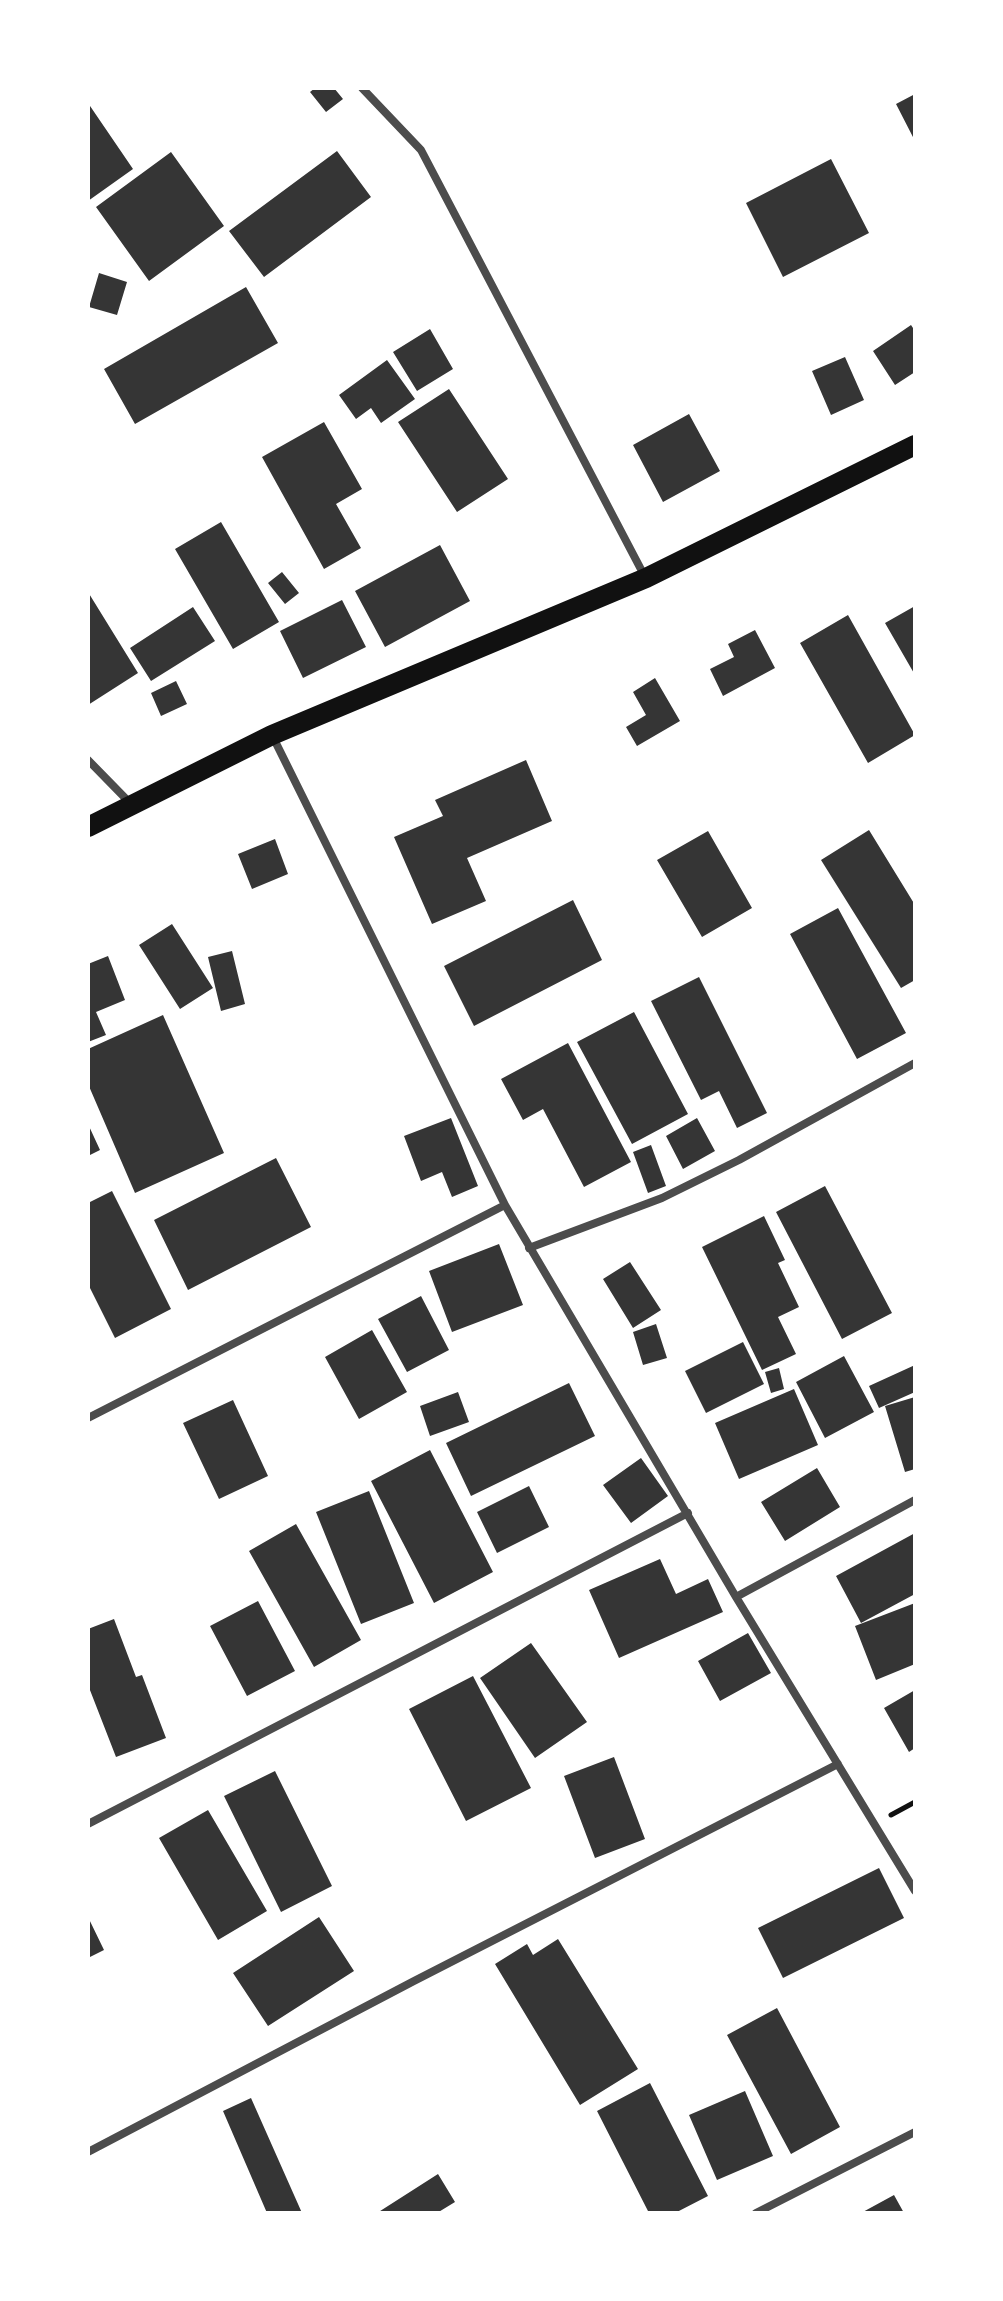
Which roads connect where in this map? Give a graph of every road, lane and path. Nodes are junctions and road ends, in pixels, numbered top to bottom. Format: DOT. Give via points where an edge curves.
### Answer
graph roads {
  1 [pos="362,88"];
  2 [pos="915,445"];
  3 [pos="646,578"];
  4 [pos="272,735"];
  5 [pos="88,760"];
  6 [pos="132,805"];
  7 [pos="88,827"];
  8 [pos="915,1063"];
  9 [pos="505,1205"];
  10 [pos="529,1248"];
  11 [pos="88,1418"];
  12 [pos="915,1500"];
  13 [pos="688,1513"];
  14 [pos="736,1597"];
  15 [pos="838,1764"];
  16 [pos="88,1824"];
  17 [pos="915,1891"];
  18 [pos="915,2132"];
  19 [pos="88,2152"];
  20 [pos="756,2213"];
  1 -- 3 [label="street" via="421,150"];
  2 -- 3 [label="main road"];
  3 -- 4 [label="main road"];
  4 -- 6 [label="main road"];
  4 -- 9 [label="street"];
  5 -- 6 [label="street"];
  6 -- 7 [label="main road"];
  8 -- 10 [label="street" via="662,1198"];
  9 -- 10 [label="street"];
  9 -- 11 [label="street"];
  10 -- 13 [label="street"];
  12 -- 14 [label="street"];
  13 -- 14 [label="street"];
  13 -- 16 [label="street"];
  14 -- 15 [label="street"];
  15 -- 17 [label="street"];
  15 -- 19 [label="street"];
  18 -- 20 [label="street"];
}
